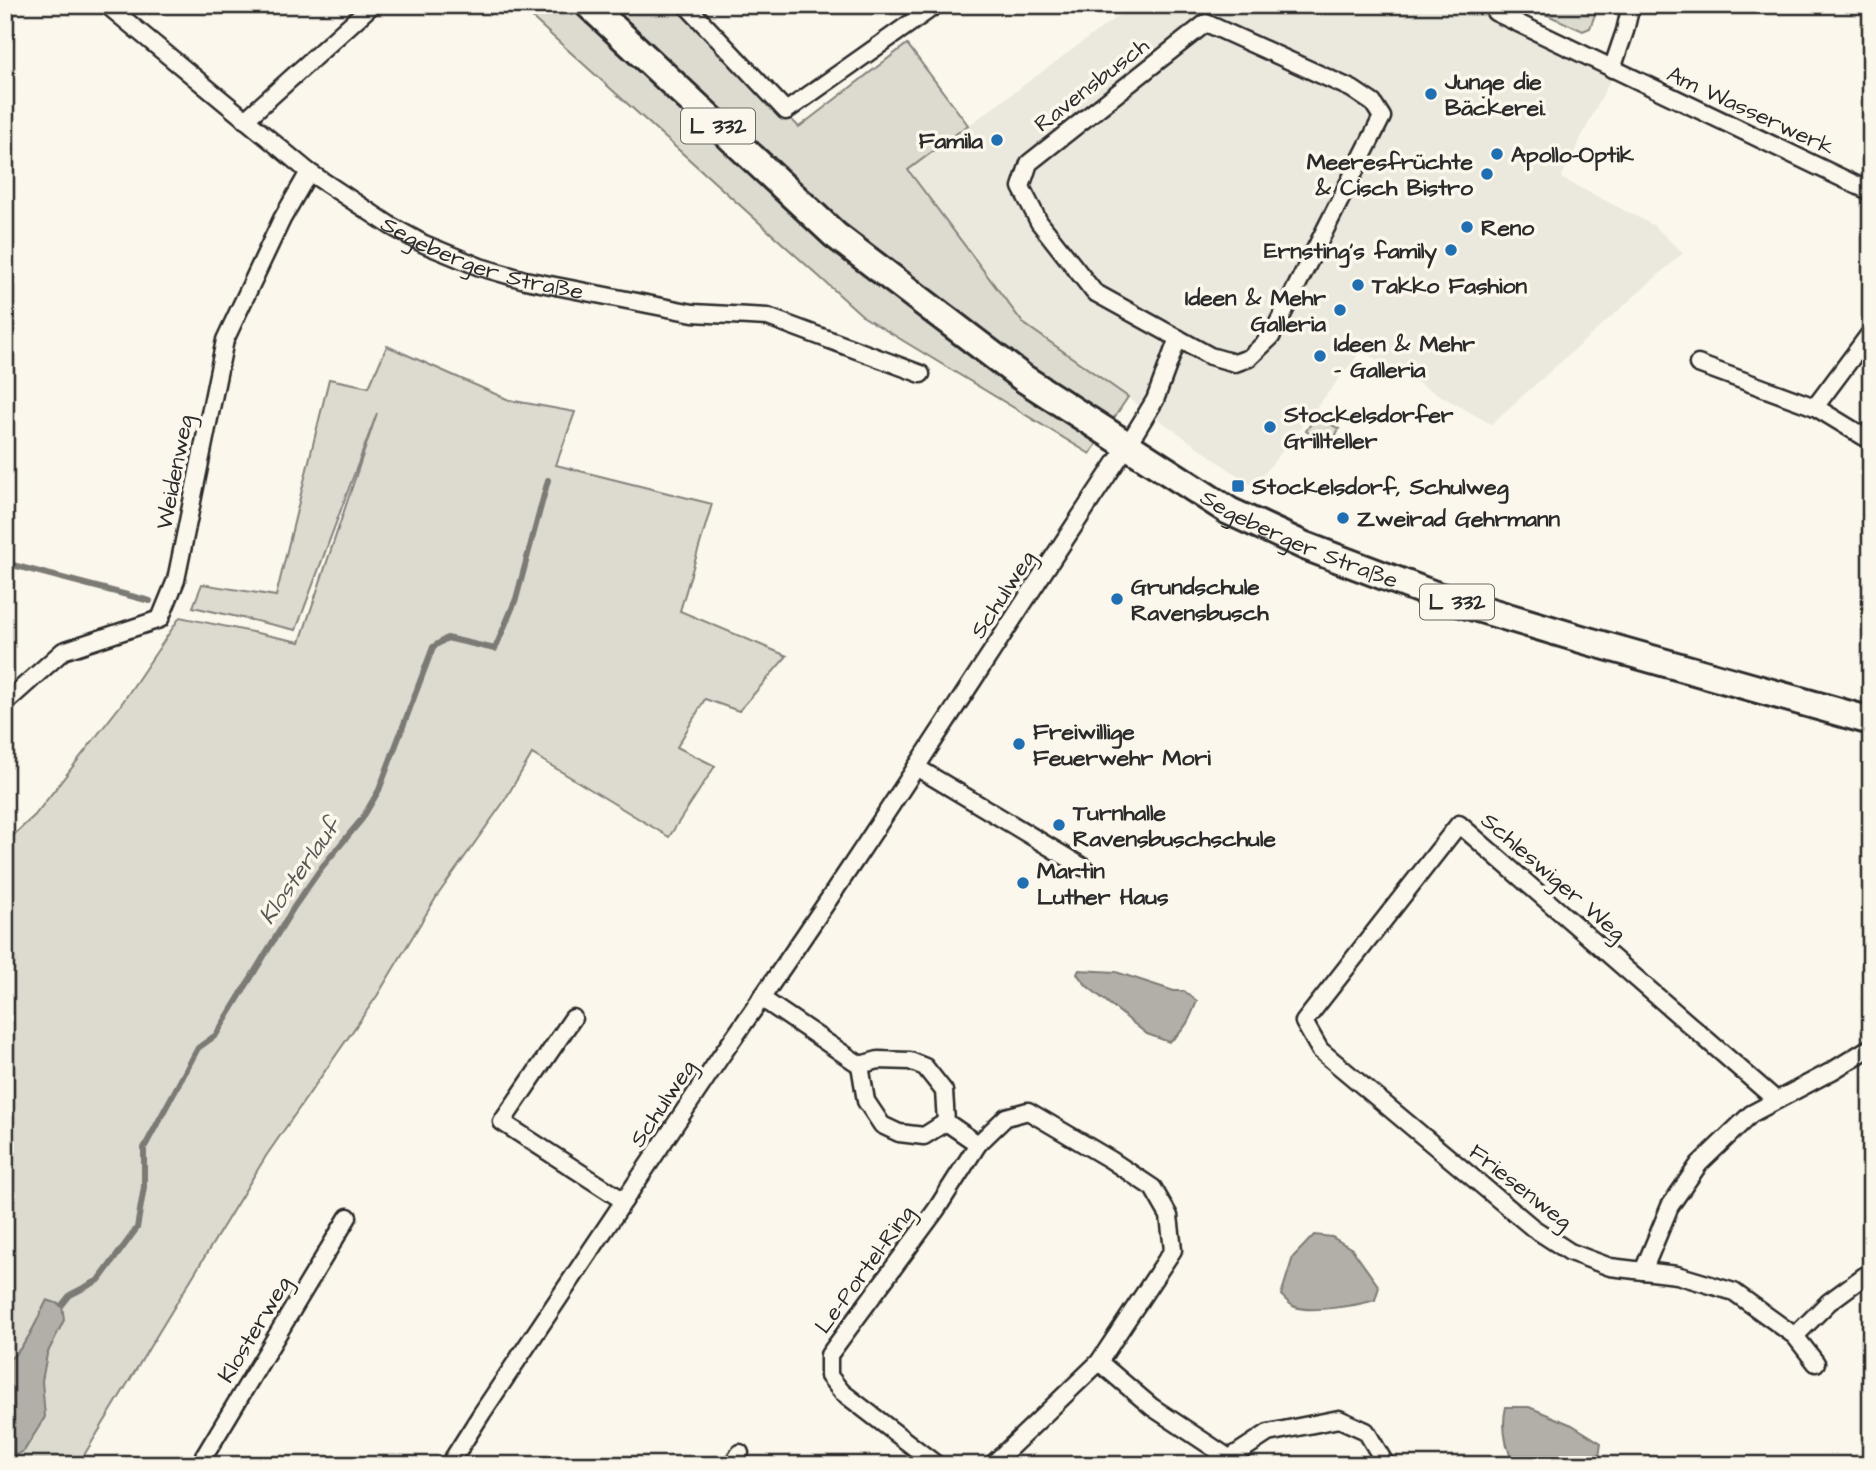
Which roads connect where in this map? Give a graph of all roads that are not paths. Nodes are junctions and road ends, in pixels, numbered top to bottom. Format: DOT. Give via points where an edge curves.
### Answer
graph roads {
  1 [pos="107,5"];
  2 [pos="372,5"];
  3 [pos="589,5"];
  4 [pos="686,5"];
  5 [pos="936,5"];
  6 [pos="1631,5"];
  7 [pos="1497,9"];
  8 [pos="1612,69"];
  9 [pos="245,120"];
  10 [pos="309,172"];
  11 [pos="1871,192"];
  12 [pos="1871,332"];
  13 [pos="1178,338"];
  14 [pos="1698,364"];
  15 [pos="921,374"];
  16 [pos="1815,407"];
  17 [pos="1871,441"];
  18 [pos="1127,446"];
  19 [pos="5,703"];
  20 [pos="1871,721"];
  21 [pos="916,768"];
  22 [pos="1083,867"];
  23 [pos="761,998"];
  24 [pos="573,1018"];
  25 [pos="1304,1022"];
  26 [pos="1871,1047"];
  27 [pos="860,1065"];
  28 [pos="1776,1100"];
  29 [pos="946,1122"];
  30 [pos="978,1144"];
  31 [pos="624,1201"];
  32 [pos="348,1217"];
  33 [pos="1643,1271"];
  34 [pos="1871,1271"];
  35 [pos="1795,1336"];
  36 [pos="1099,1362"];
  37 [pos="1816,1363"];
  38 [pos="1228,1463"];
  39 [pos="198,1465"];
  40 [pos="449,1465"];
  41 [pos="937,1465"];
  42 [pos="992,1465"];
  43 [pos="1386,1465"];
  1 -- 9 [label="street, Segeberger Straße"];
  2 -- 9 [label="street"];
  3 -- 18 [label="main road, Segeberger Straße / L 332" via="835,235 1023,378"];
  4 -- 5 [label="street" via="786,111"];
  6 -- 8 [label="street"];
  7 -- 8 [label="street, Am Wasserwerk"];
  8 -- 11 [label="street, Am Wasserwerk"];
  9 -- 10 [label="street, Segeberger Straße"];
  10 -- 15 [label="street, Segeberger Straße" via="391,226 480,267 693,313 768,317"];
  10 -- 19 [label="street, Weidenweg" via="225,340 176,580 160,620 63,651"];
  12 -- 16 [label="street"];
  13 -- 13 [label="street, Ravensbusch" via="1210,356 1235,363 1249,358 1271,337 1382,117 1373,103 1352,89 1206,23 1029,163 1021,187 1039,222 1094,292"];
  13 -- 18 [label="street" via="1154,400"];
  14 -- 16 [label="street"];
  16 -- 17 [label="street"];
  18 -- 20 [label="main road, Segeberger Straße / L 332" via="1229,511 1305,546 1437,596"];
  18 -- 21 [label="street, Schulweg"];
  21 -- 22 [label="street"];
  21 -- 23 [label="street, Schulweg"];
  23 -- 27 [label="street"];
  23 -- 31 [label="street, Schulweg"];
  24 -- 31 [label="street" via="502,1122"];
  25 -- 28 [label="street, Schleswiger Weg" via="1459,824"];
  25 -- 33 [label="street, Friesenweg" via="1321,1050 1533,1228 1570,1252 1610,1267"];
  26 -- 28 [label="street"];
  27 -- 29 [label="street" via="878,1060 910,1061 925,1067 944,1091"];
  27 -- 29 [label="street" via="866,1101 882,1125 924,1136"];
  28 -- 33 [label="street" via="1751,1114 1699,1164 1670,1206"];
  29 -- 30 [label="street"];
  30 -- 36 [label="street, Le-Portel-Ring" via="1006,1117 1028,1111 1153,1188 1169,1216 1173,1250"];
  30 -- 41 [label="street, Le-Portel-Ring" via="936,1210 829,1355 829,1376 842,1392"];
  31 -- 40 [label="street, Schulweg"];
  32 -- 39 [label="street, Klosterweg"];
  33 -- 35 [label="street, Friesenweg" via="1677,1275 1734,1292"];
  34 -- 35 [label="street" via="1829,1302"];
  35 -- 37 [label="street, Friesenweg"];
  36 -- 38 [label="street"];
  36 -- 42 [label="street, Le-Portel-Ring"];
  38 -- 43 [label="street" via="1268,1433 1339,1419 1366,1431"];
}
